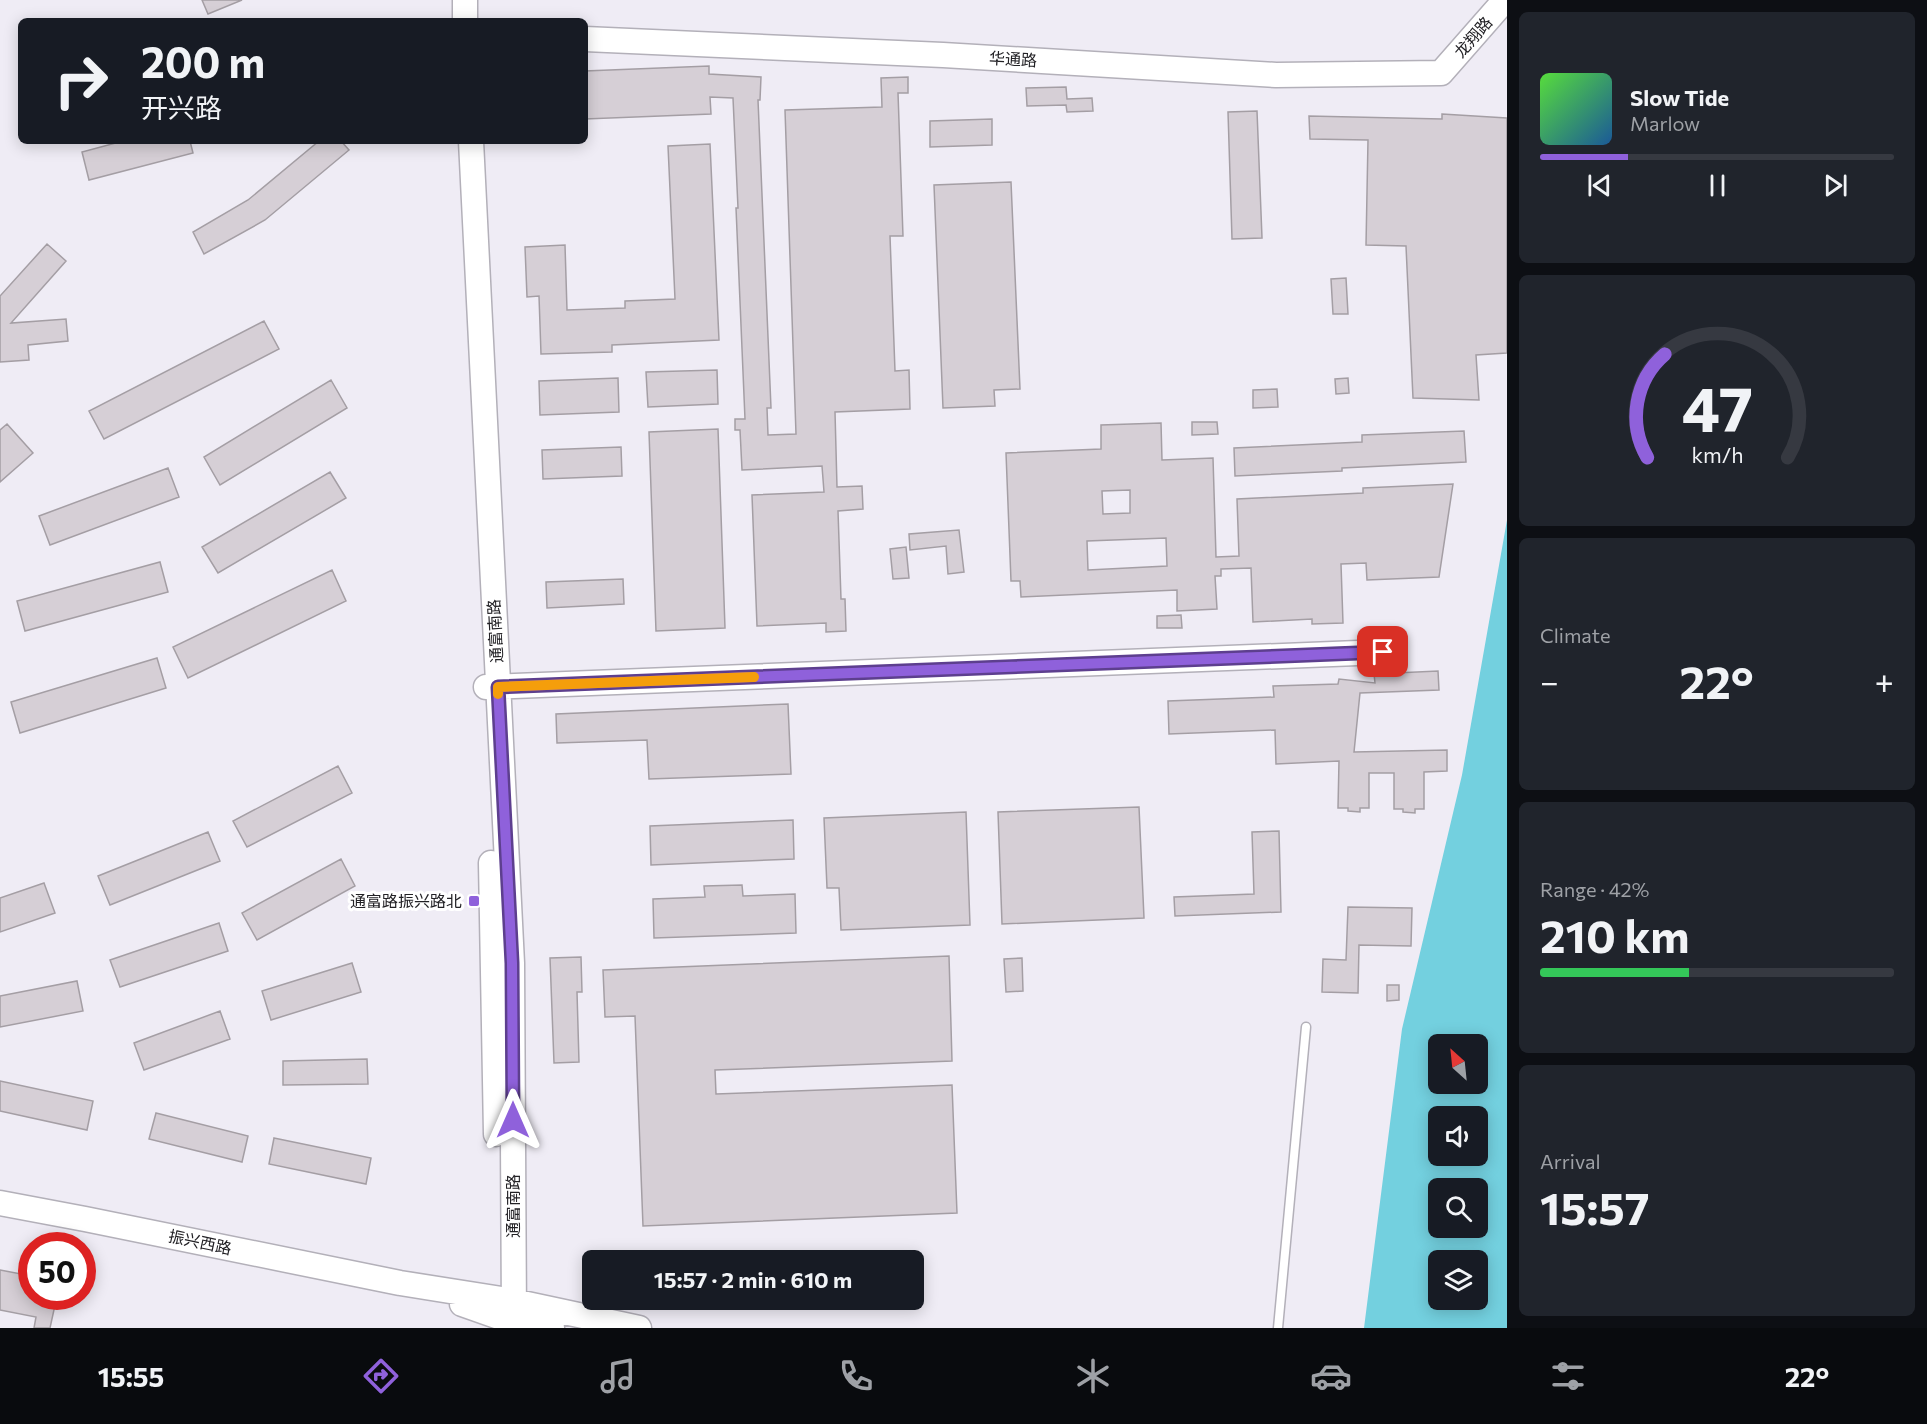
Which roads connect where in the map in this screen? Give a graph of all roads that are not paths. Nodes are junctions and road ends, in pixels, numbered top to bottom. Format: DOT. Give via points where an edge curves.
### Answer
graph roads {
  1 [pos="450,0"];
  2 [pos="465,0"];
  3 [pos="1504,0"];
  4 [pos="451,18"];
  5 [pos="465,18"];
  6 [pos="588,39"];
  7 [pos="1441,73"];
  8 [pos="457,144"];
  9 [pos="471,144"];
  10 [pos="1383,652"];
  11 [pos="492,687"];
  12 [pos="1306,1027"];
  13 [pos="0,1203"];
  14 [pos="506,1315"];
  15 [pos="552,1328"];
  16 [pos="639,1328"];
  17 [pos="1278,1328"];
  1 -- 4 [label="street"];
  2 -- 5 [label="street"];
  3 -- 7 [label="street, 龙翔路"];
  6 -- 7 [label="street, 华通路" via="955,55 1276,75"];
  8 -- 11 [label="street, 通富南路"];
  9 -- 11 [label="street, 通富南路"];
  10 -- 11 [label="street"];
  11 -- 14 [label="street, 通富南路" via="512,963"];
  12 -- 17 [label="lane"];
  13 -- 14 [label="street, 振兴西路" via="400,1283"];
  14 -- 15 [label="street"];
  14 -- 16 [label="street"];
}
